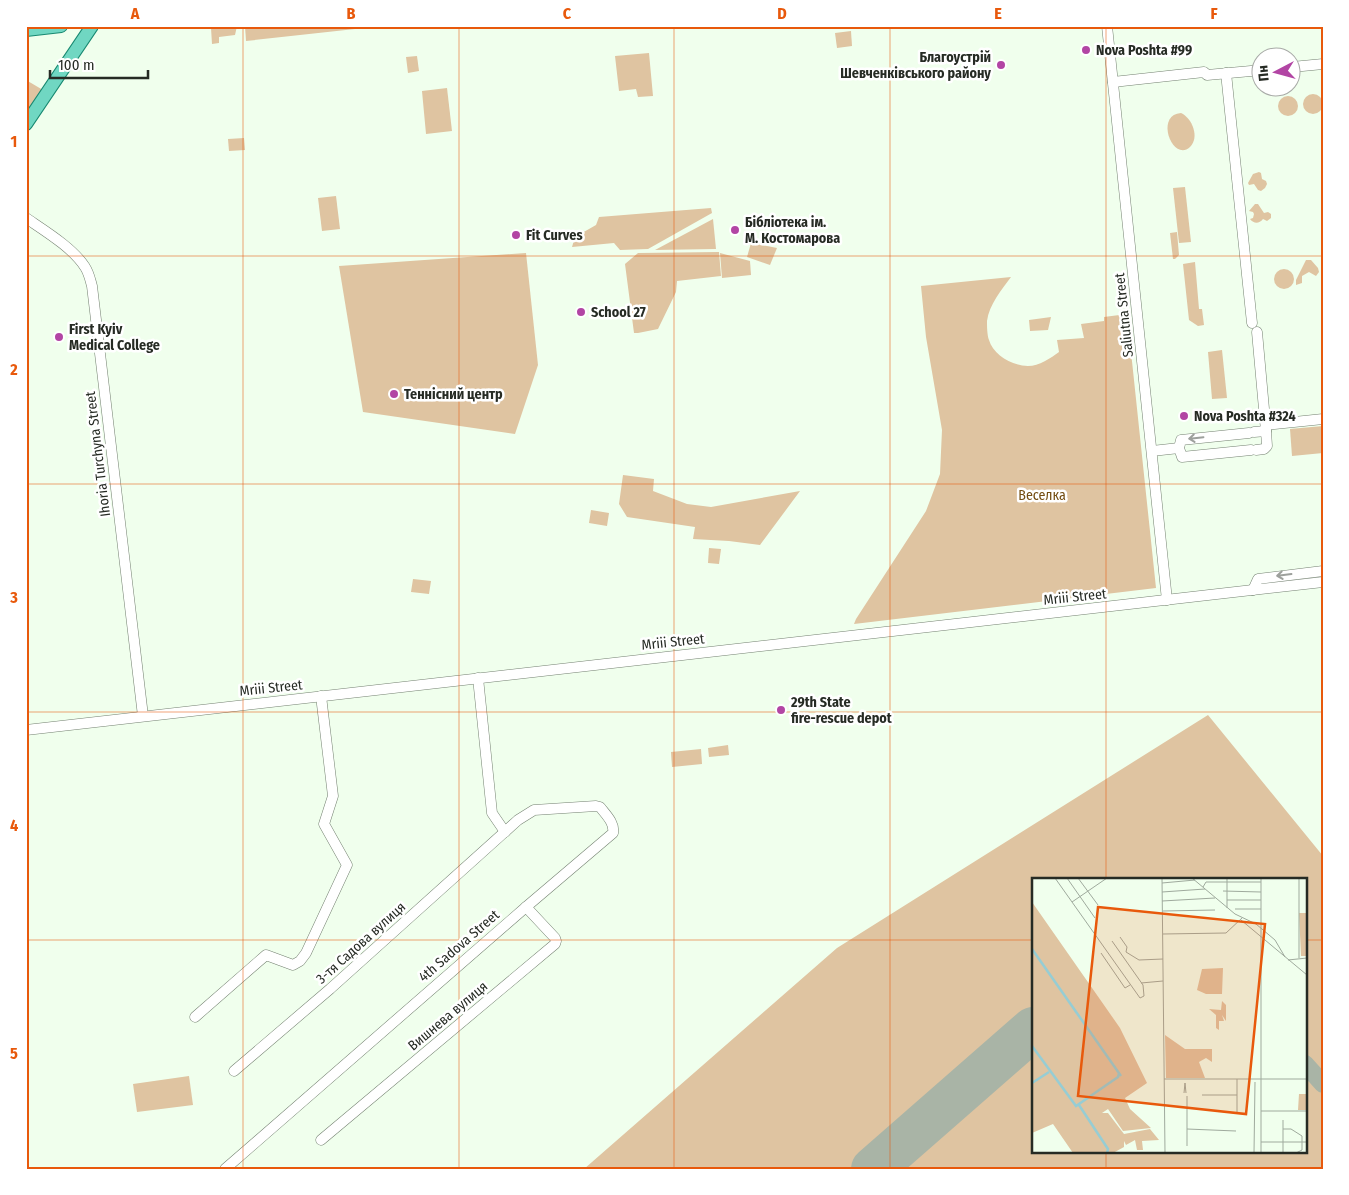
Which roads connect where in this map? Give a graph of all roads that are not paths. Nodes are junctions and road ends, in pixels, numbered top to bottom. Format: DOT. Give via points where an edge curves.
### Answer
graph roads {
  1 [pos="61,26"];
  2 [pos="92,26"];
  3 [pos="1107,26"];
  4 [pos="32,28"];
  5 [pos="26,40"];
  6 [pos="1323,64"];
  7 [pos="1302,66"];
  8 [pos="1252,71"];
  9 [pos="1226,73"];
  10 [pos="1113,82"];
  11 [pos="26,124"];
  12 [pos="26,218"];
  13 [pos="1323,420"];
  14 [pos="1266,428"];
  15 [pos="1249,433"];
  16 [pos="1179,448"];
  17 [pos="1251,450"];
  18 [pos="1152,451"];
  19 [pos="1323,571"];
  20 [pos="1323,582"];
  21 [pos="1253,590"];
  22 [pos="1167,600"];
  23 [pos="478,678"];
  24 [pos="320,696"];
  25 [pos="143,716"];
  26 [pos="26,730"];
  27 [pos="505,832"];
  28 [pos="526,906"];
  29 [pos="195,1017"];
  30 [pos="234,1071"];
  31 [pos="322,1140"];
  32 [pos="225,1169"];
  1 -- 4 [label="main road"];
  2 -- 11 [label="main road"];
  3 -- 10 [label="street, Saliutna Street"];
  4 -- 5 [label="main road"];
  6 -- 7 [label="street"];
  8 -- 9 [label="street"];
  9 -- 10 [label="street" via="1207,75 1204,72"];
  9 -- 14 [label="street"];
  10 -- 18 [label="street, Saliutna Street"];
  12 -- 25 [label="street, Ihoria Turchyna Street" via="84,265 92,286"];
  13 -- 14 [label="street"];
  14 -- 15 [label="street"];
  14 -- 17 [label="street" via="1267,446"];
  15 -- 16 [label="street, one-way" via="1181,440"];
  15 -- 17 [label="street"];
  16 -- 17 [label="street" via="1182,457"];
  16 -- 18 [label="street"];
  18 -- 22 [label="street, Saliutna Street"];
  19 -- 21 [label="street, one-way" via="1258,579"];
  20 -- 21 [label="street, Mriii Street"];
  21 -- 22 [label="street, Mriii Street"];
  22 -- 23 [label="street, Mriii Street"];
  23 -- 24 [label="street, Mriii Street"];
  23 -- 27 [label="street" via="492,813"];
  24 -- 25 [label="street, Mriii Street"];
  24 -- 29 [label="street" via="333,796 324,824 347,865 303,957 292,965 266,955"];
  25 -- 26 [label="street, Mriii Street"];
  27 -- 28 [label="street, 4th Sadova Street" via="534,810 596,806 613,826 613,833"];
  27 -- 30 [label="street, 3-тя Садова вулиця"];
  28 -- 31 [label="street, Вишнева вулиця" via="555,938 555,944"];
  28 -- 32 [label="street, 4th Sadova Street"];
}
